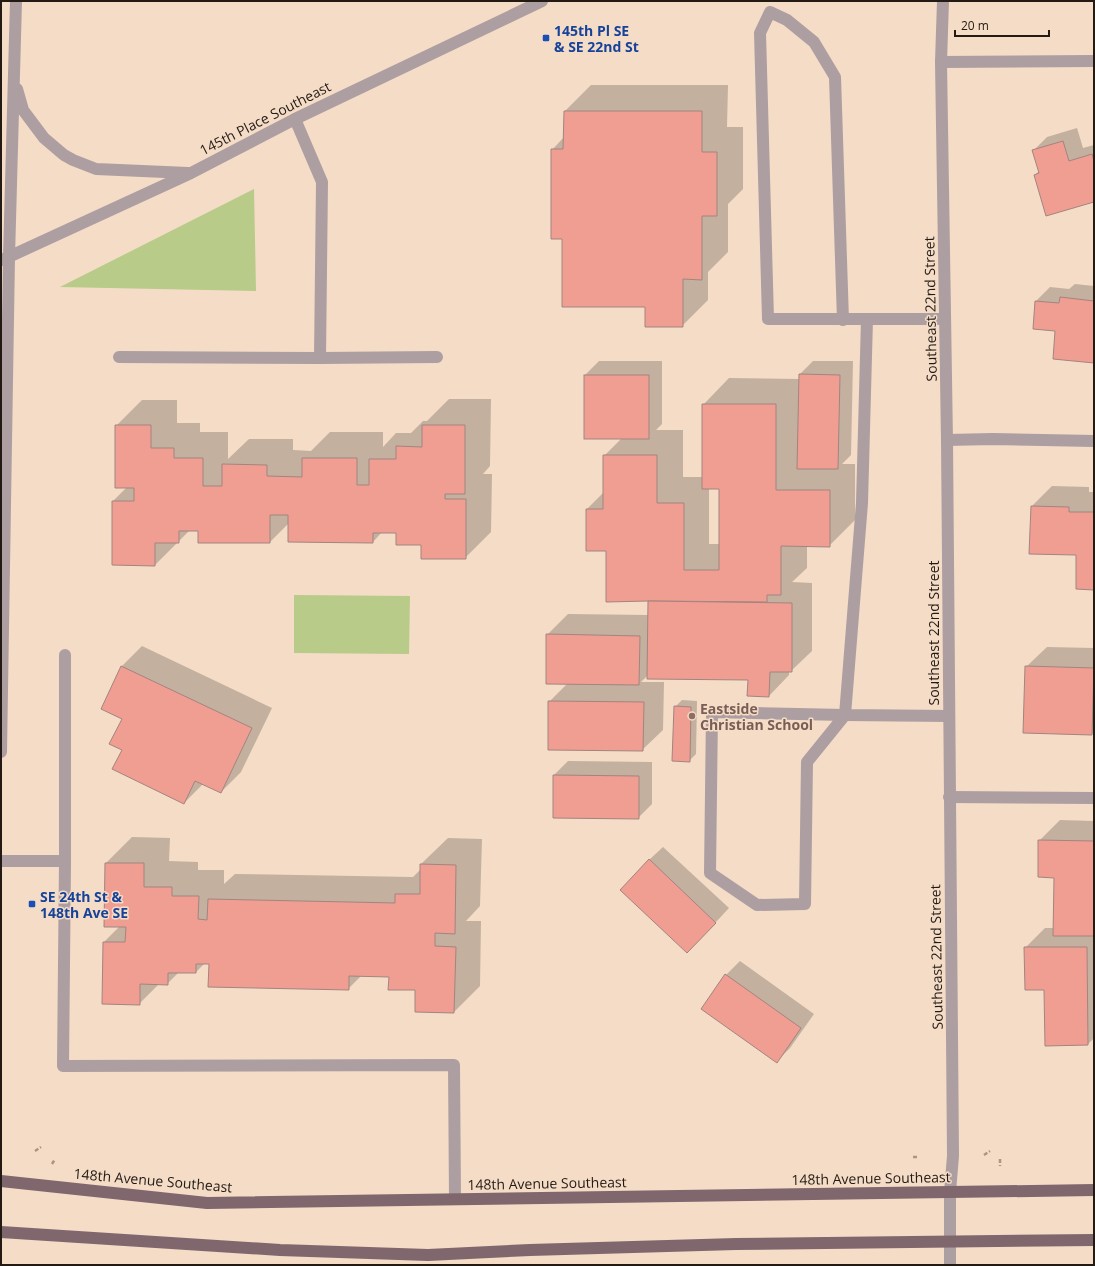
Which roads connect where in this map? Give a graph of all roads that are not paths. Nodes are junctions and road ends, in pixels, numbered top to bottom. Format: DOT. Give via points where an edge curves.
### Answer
graph roads {
  1 [pos="16,1"];
  2 [pos="542,1"];
  3 [pos="943,1"];
  4 [pos="768,6"];
  5 [pos="1094,61"];
  6 [pos="941,62"];
  7 [pos="14,77"];
  8 [pos="295,119"];
  9 [pos="191,173"];
  10 [pos="5,259"];
  11 [pos="867,319"];
  12 [pos="944,319"];
  13 [pos="843,320"];
  14 [pos="119,357"];
  15 [pos="437,357"];
  16 [pos="320,358"];
  17 [pos="947,440"];
  18 [pos="1094,441"];
  19 [pos="65,655"];
  20 [pos="845,715"];
  21 [pos="949,716"];
  22 [pos="1,752"];
  23 [pos="949,797"];
  24 [pos="1094,798"];
  25 [pos="1,861"];
  26 [pos="65,861"];
  27 [pos="1,1181"];
  28 [pos="1094,1190"];
  29 [pos="950,1192"];
  30 [pos="455,1199"];
  31 [pos="1,1232"];
  32 [pos="1094,1240"];
  33 [pos="950,1241"];
  34 [pos="950,1265"];
  1 -- 7 [label="street"];
  2 -- 8 [label="street, 145th Place Southeast"];
  3 -- 6 [label="street, Southeast 22nd Street"];
  4 -- 13 [label="street" via="814,42 835,77"];
  4 -- 13 [label="street" via="760,33 768,319"];
  5 -- 6 [label="street"];
  6 -- 12 [label="street, Southeast 22nd Street"];
  7 -- 9 [label="street" via="23,110 44,138 64,155 96,168"];
  7 -- 10 [label="street"];
  8 -- 9 [label="street, 145th Place Southeast"];
  8 -- 16 [label="street" via="322,182"];
  9 -- 10 [label="street, 145th Place Southeast"];
  10 -- 22 [label="street"];
  11 -- 12 [label="street"];
  11 -- 13 [label="street"];
  11 -- 20 [label="street" via="862,503"];
  12 -- 17 [label="street, Southeast 22nd Street"];
  14 -- 16 [label="street"];
  15 -- 16 [label="street"];
  17 -- 18 [label="street"];
  17 -- 21 [label="street, Southeast 22nd Street"];
  19 -- 26 [label="street"];
  20 -- 20 [label="street" via="712,712 710,872 757,905 805,904 807,762"];
  20 -- 21 [label="street"];
  21 -- 23 [label="street, Southeast 22nd Street"];
  23 -- 24 [label="street"];
  23 -- 29 [label="street, Southeast 22nd Street" via="953,1156"];
  25 -- 26 [label="street"];
  26 -- 30 [label="street" via="63,1066 454,1065"];
  27 -- 30 [label="main road, 148th Avenue Southeast" via="207,1203"];
  28 -- 29 [label="main road, 148th Avenue Southeast"];
  29 -- 30 [label="main road, 148th Avenue Southeast"];
  29 -- 33 [label="street, Southeast 22nd Street"];
  31 -- 33 [label="main road" via="280,1250 428,1255 736,1244"];
  32 -- 33 [label="main road"];
  33 -- 34 [label="street, Southeast 22nd Street"];
}
